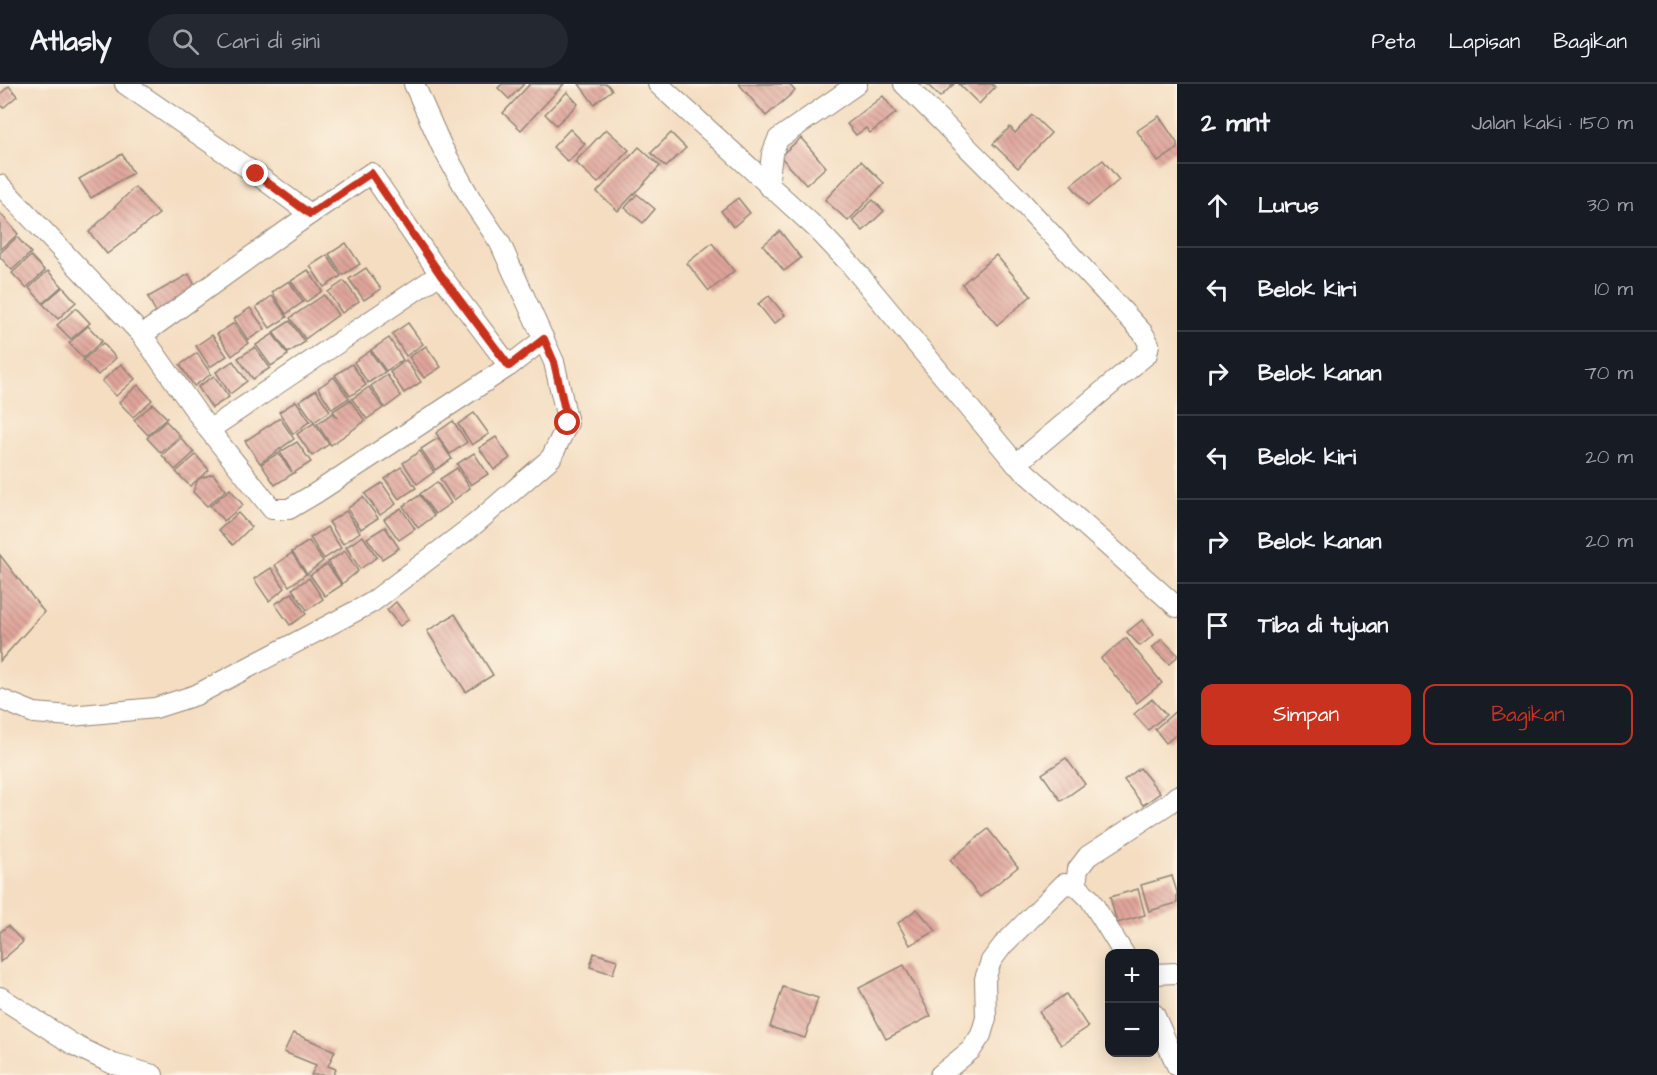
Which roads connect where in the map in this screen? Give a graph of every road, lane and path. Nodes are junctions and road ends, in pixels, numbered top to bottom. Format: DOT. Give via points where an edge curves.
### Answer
graph roads {
  1 [pos="125,84"];
  2 [pos="414,84"];
  3 [pos="658,84"];
  4 [pos="857,84"];
  5 [pos="904,84"];
  6 [pos="0,185"];
  7 [pos="768,186"];
  8 [pos="310,214"];
  9 [pos="440,274"];
  10 [pos="142,335"];
  11 [pos="544,339"];
  12 [pos="509,366"];
  13 [pos="209,430"];
  14 [pos="1016,464"];
  15 [pos="1177,607"];
  16 [pos="0,699"];
  17 [pos="1177,796"];
  18 [pos="1076,885"];
  19 [pos="1121,949"];
  20 [pos="1177,973"];
  21 [pos="1159,974"];
  22 [pos="0,997"];
  23 [pos="1159,1023"];
  24 [pos="1177,1066"];
  25 [pos="153,1075"];
  26 [pos="940,1075"];
  1 -- 8 [label="street"];
  2 -- 11 [label="street" via="442,147 500,243"];
  3 -- 7 [label="street"];
  4 -- 7 [label="street" via="778,139"];
  5 -- 14 [label="street" via="1018,199 1149,344 1147,354"];
  6 -- 10 [label="street"];
  7 -- 14 [label="street" via="851,265"];
  8 -- 9 [label="street" via="371,173"];
  8 -- 10 [label="street"];
  9 -- 12 [label="street"];
  9 -- 13 [label="street"];
  10 -- 13 [label="street"];
  11 -- 12 [label="street"];
  11 -- 16 [label="street" via="554,362 568,423 551,458 475,524 371,603 196,695 155,708 71,716 34,713"];
  12 -- 13 [label="street" via="289,508 272,509"];
  14 -- 15 [label="street"];
  17 -- 18 [label="street" via="1088,856 1077,869"];
  18 -- 19 [label="street" via="1090,898"];
  18 -- 26 [label="street" via="1064,884 991,961 985,979 986,1018 981,1035 971,1050"];
  20 -- 21 [label="street"];
  22 -- 25 [label="street" via="74,1045 113,1064"];
  23 -- 24 [label="street"];
}
